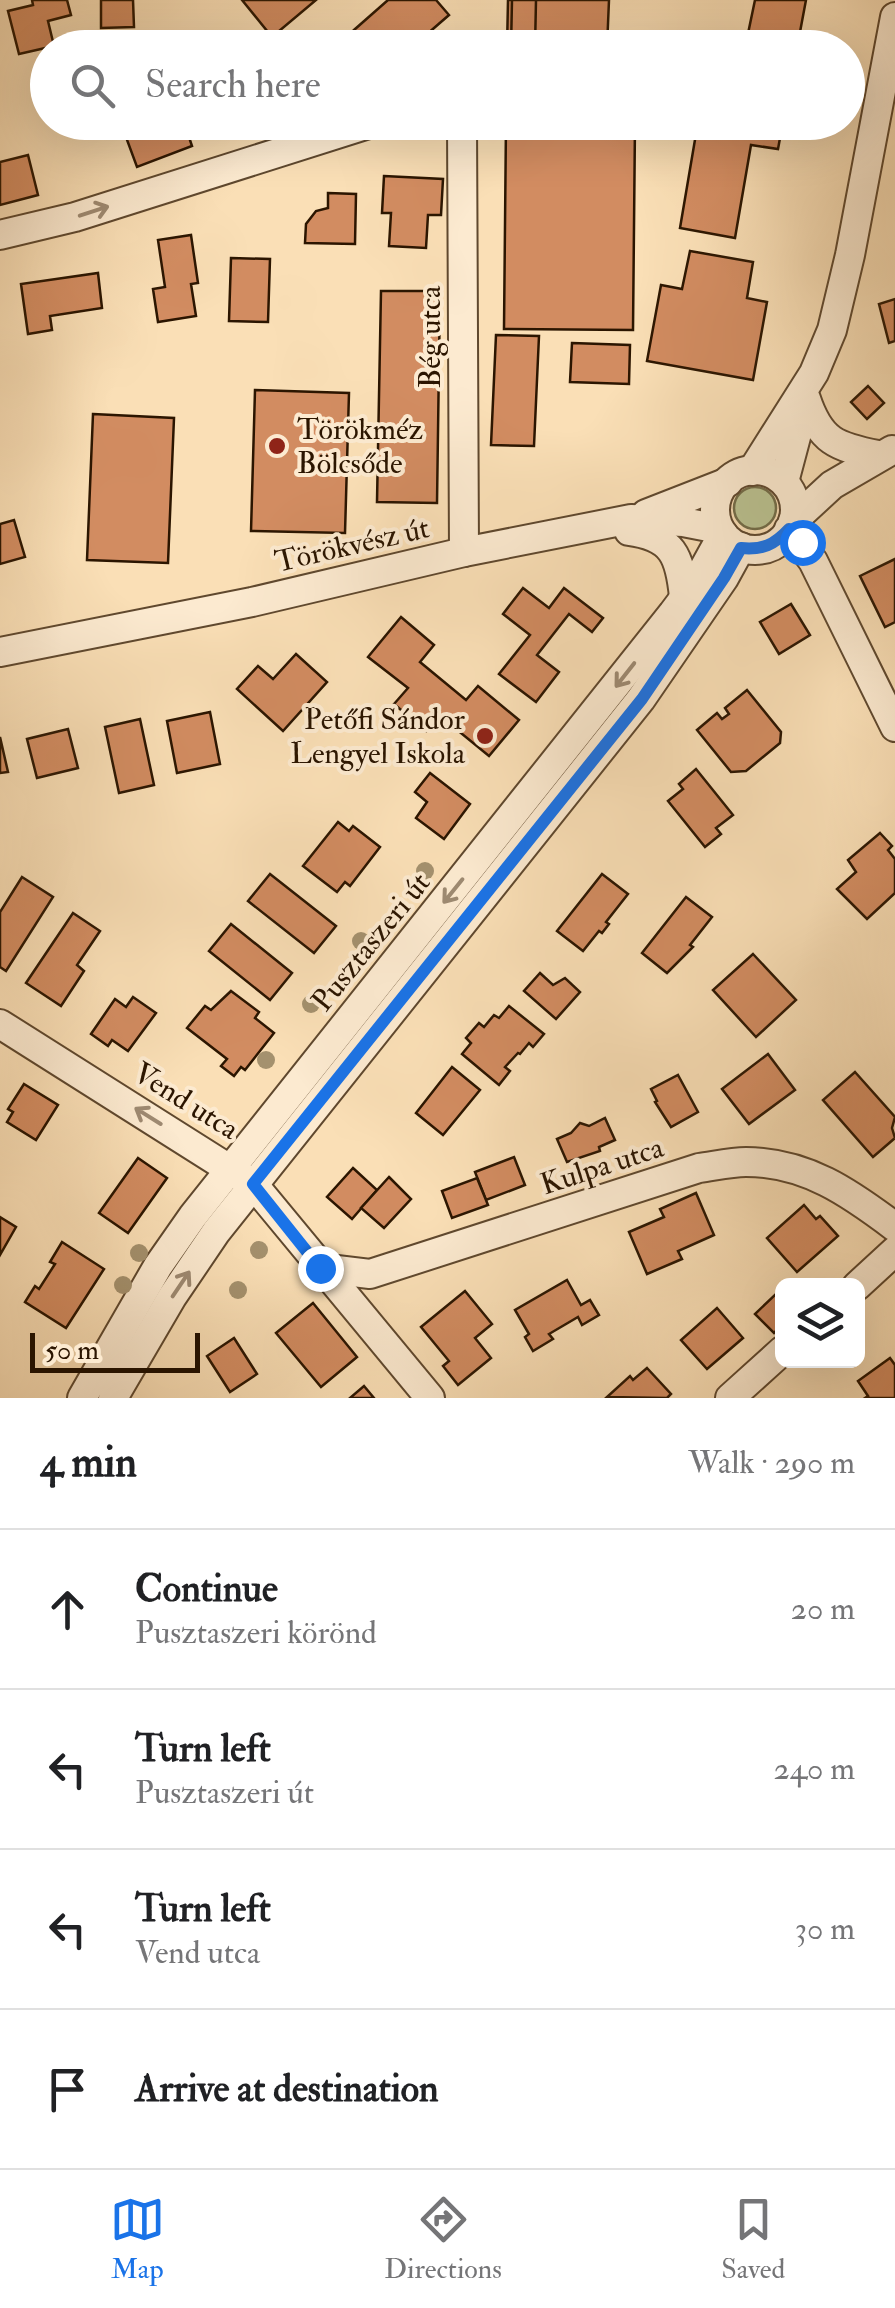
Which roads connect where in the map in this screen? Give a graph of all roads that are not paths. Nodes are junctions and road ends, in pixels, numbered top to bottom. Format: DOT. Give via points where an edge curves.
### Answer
graph roads {
  1 [pos="895,17"];
  2 [pos="320,140"];
  3 [pos="462,140"];
  4 [pos="0,235"];
  5 [pos="810,386"];
  6 [pos="888,451"];
  7 [pos="740,477"];
  8 [pos="786,484"];
  9 [pos="630,520"];
  10 [pos="791,525"];
  11 [pos="598,526"];
  12 [pos="728,537"];
  13 [pos="464,552"];
  14 [pos="684,596"];
  15 [pos="0,652"];
  16 [pos="895,727"];
  17 [pos="0,1024"];
  18 [pos="242,1176"];
  19 [pos="895,1228"];
  20 [pos="895,1252"];
  21 [pos="320,1268"];
  22 [pos="865,1279"];
  23 [pos="775,1357"];
  24 [pos="82,1398"];
  25 [pos="114,1398"];
  26 [pos="430,1398"];
  27 [pos="730,1398"];
  1 -- 5 [label="street" via="850,255"];
  4 -- 2 [label="street, one-way" via="75,218"];
  3 -- 13 [label="street, Bég utca"];
  5 -- 6 [label="street" via="814,424 828,440 850,450"];
  5 -- 7 [label="street"];
  5 -- 8 [label="street"];
  6 -- 8 [label="street"];
  6 -- 10 [label="street" via="832,484"];
  7 -- 8 [label="street" via="768,473"];
  7 -- 9 [label="street"];
  7 -- 12 [label="street" via="714,508"];
  8 -- 10 [label="street" via="796,502"];
  9 -- 11 [label="street, Törökvész út"];
  9 -- 12 [label="street, Törökvész út" via="682,522"];
  10 -- 12 [label="street" via="760,549"];
  10 -- 16 [label="street"];
  11 -- 13 [label="street, Törökvész út"];
  11 -- 14 [label="street" via="650,534 668,544 681,568"];
  12 -- 14 [label="street, Pusztaszeri út"];
  12 -- 18 [label="street, Pusztaszeri út" via="724,578 642,699"];
  13 -- 15 [label="street, Törökvész út"];
  14 -- 18 [label="street, Pusztaszeri út, one-way"];
  18 -- 17 [label="street, Vend utca, one-way"];
  18 -- 21 [label="street, Vend utca"];
  18 -- 24 [label="street, Pusztaszeri út" via="158,1266"];
  25 -- 18 [label="street, Pusztaszeri út, one-way"];
  19 -- 21 [label="street, Kulpa utca" via="842,1187 799,1170 746,1162 699,1168 370,1274"];
  20 -- 22 [label="street"];
  21 -- 26 [label="street, Vend utca"];
  23 -- 27 [label="street"];
}
